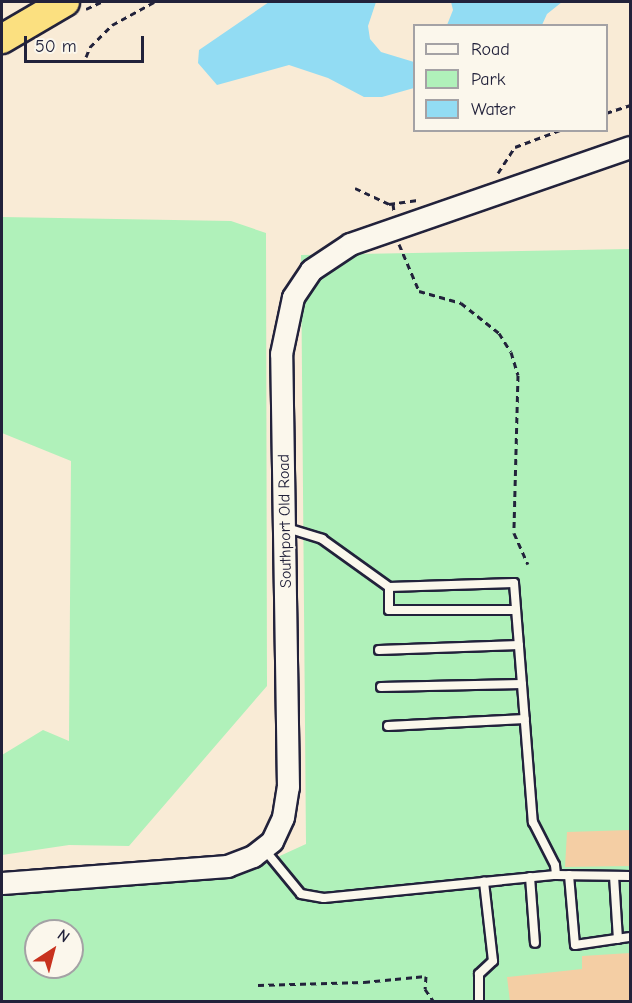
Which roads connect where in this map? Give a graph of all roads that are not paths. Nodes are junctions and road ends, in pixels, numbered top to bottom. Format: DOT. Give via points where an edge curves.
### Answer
graph roads {
  1 [pos="65,2"];
  2 [pos="2,39"];
  3 [pos="630,147"];
  4 [pos="285,528"];
  5 [pos="389,587"];
  6 [pos="516,610"];
  7 [pos="519,645"];
  8 [pos="379,650"];
  9 [pos="522,684"];
  10 [pos="381,687"];
  11 [pos="525,719"];
  12 [pos="388,726"];
  13 [pos="264,849"];
  14 [pos="556,875"];
  15 [pos="569,875"];
  16 [pos="614,876"];
  17 [pos="630,876"];
  18 [pos="530,878"];
  19 [pos="484,882"];
  20 [pos="2,883"];
  21 [pos="630,937"];
  22 [pos="618,939"];
  23 [pos="535,943"];
  24 [pos="480,1000"];
  1 -- 2 [label="highway"];
  3 -- 4 [label="street, Southport Old Road" via="350,244 321,261 293,297 281,354"];
  4 -- 5 [label="lane" via="322,539"];
  4 -- 13 [label="street, Southport Old Road" via="288,787 283,817"];
  5 -- 6 [label="lane" via="389,610"];
  5 -- 6 [label="lane" via="514,584"];
  6 -- 7 [label="lane"];
  7 -- 8 [label="lane"];
  7 -- 9 [label="lane"];
  9 -- 10 [label="lane"];
  9 -- 11 [label="lane"];
  11 -- 12 [label="lane"];
  11 -- 14 [label="lane" via="533,822 555,865"];
  13 -- 19 [label="lane" via="302,894 324,898"];
  13 -- 20 [label="street" via="227,866"];
  14 -- 15 [label="lane"];
  14 -- 18 [label="lane"];
  15 -- 16 [label="lane"];
  15 -- 22 [label="lane" via="575,945"];
  16 -- 17 [label="lane"];
  16 -- 22 [label="lane"];
  18 -- 19 [label="lane"];
  18 -- 23 [label="lane"];
  19 -- 24 [label="lane" via="493,961 479,974"];
  21 -- 22 [label="lane"];
}
